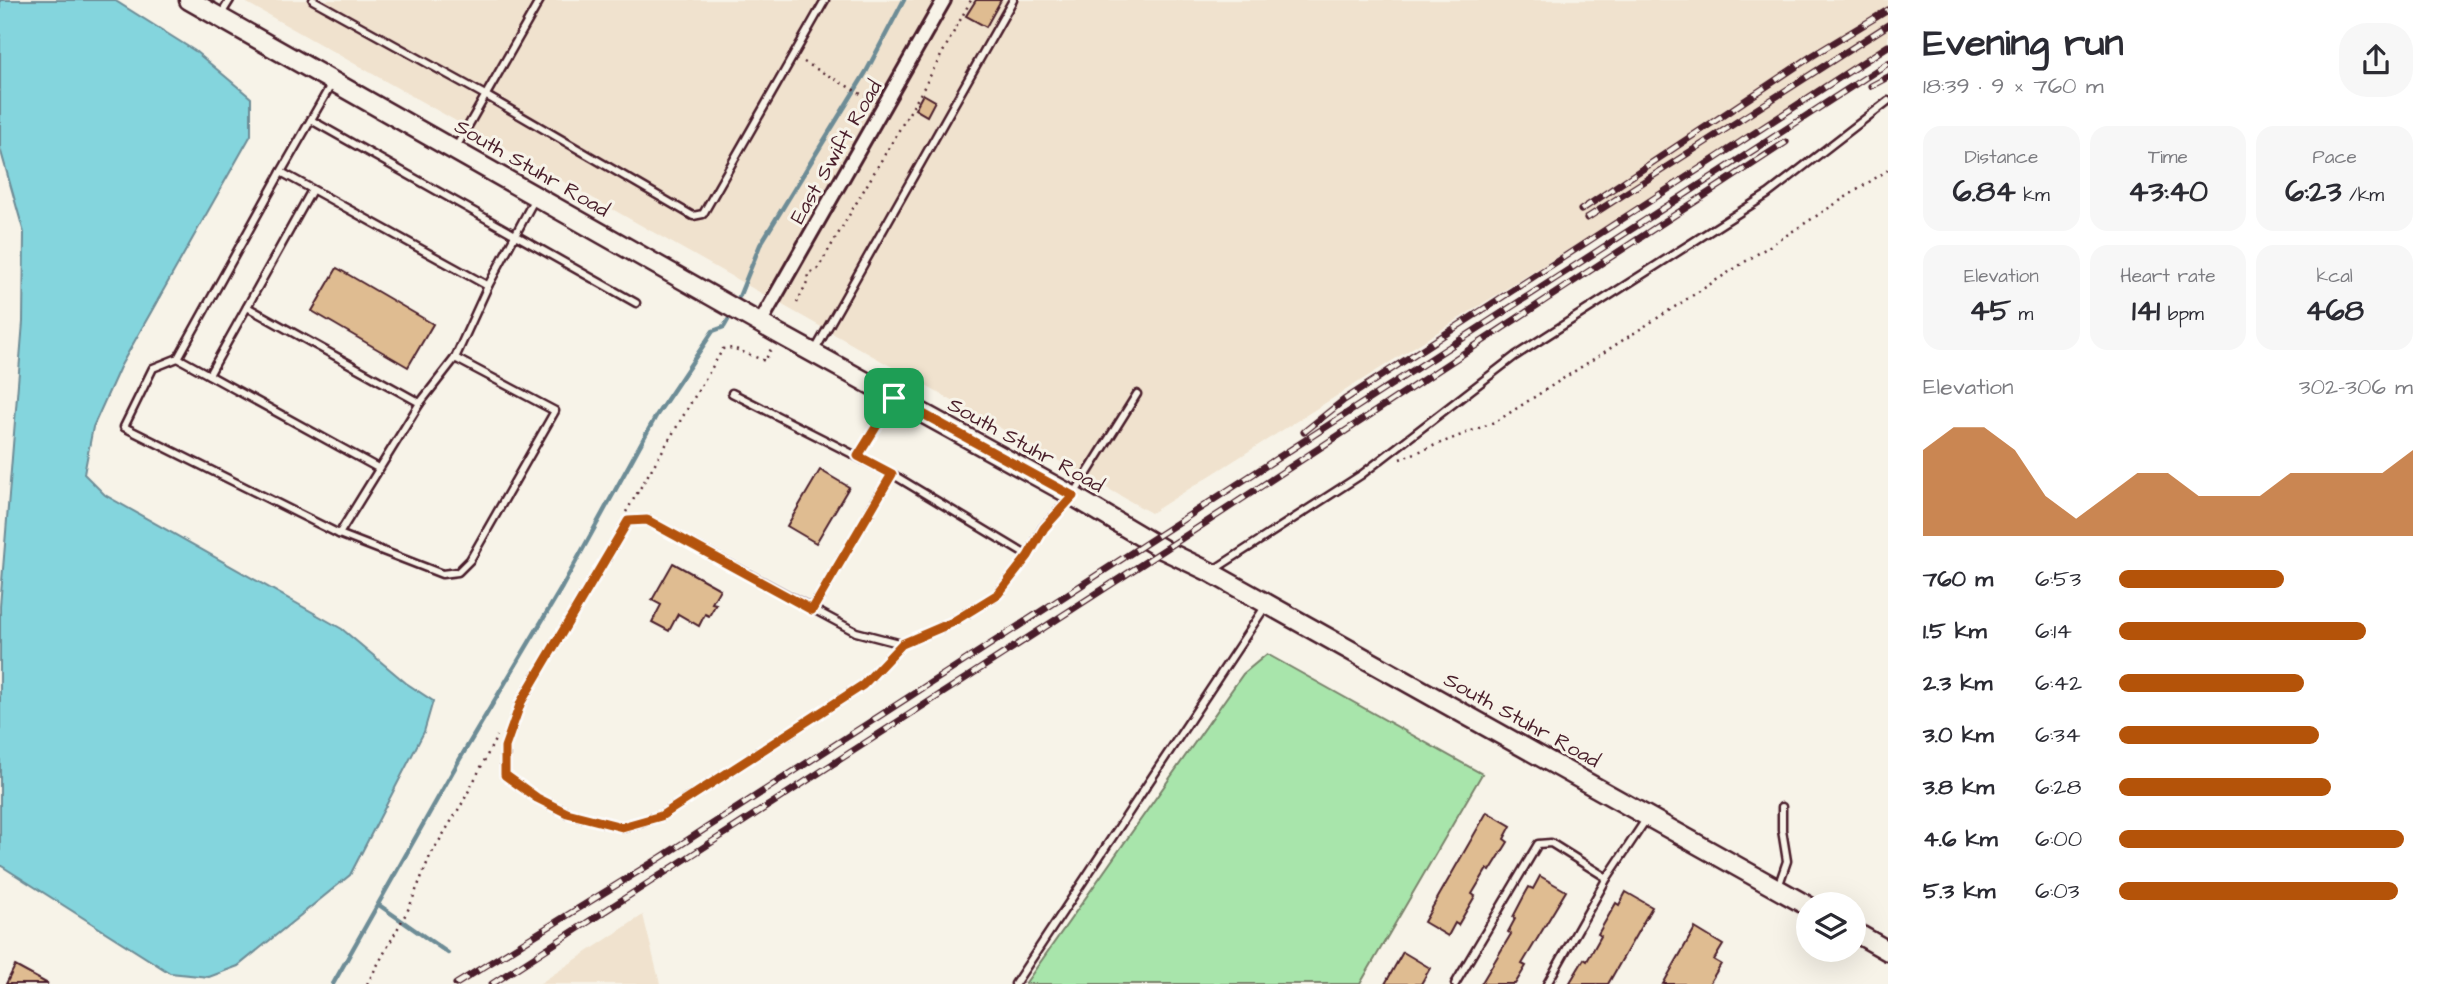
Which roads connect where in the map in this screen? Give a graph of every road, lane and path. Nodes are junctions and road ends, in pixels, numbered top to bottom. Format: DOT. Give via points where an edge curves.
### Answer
graph roads {
  1 [pos="188,0"];
  2 [pos="230,0"];
  3 [pos="313,0"];
  4 [pos="540,0"];
  5 [pos="825,0"];
  6 [pos="944,0"];
  7 [pos="971,0"];
  8 [pos="1013,0"];
  9 [pos="220,18"];
  10 [pos="804,62"];
  11 [pos="333,81"];
  12 [pos="485,95"];
  13 [pos="870,99"];
  14 [pos="1888,101"];
  15 [pos="311,120"];
  16 [pos="454,150"];
  17 [pos="1888,170"];
  18 [pos="281,172"];
  19 [pos="312,190"];
  20 [pos="536,197"];
  21 [pos="517,236"];
  22 [pos="488,286"];
  23 [pos="636,303"];
  24 [pos="797,303"];
  25 [pos="247,307"];
  26 [pos="760,323"];
  27 [pos="813,353"];
  28 [pos="178,358"];
  29 [pos="455,358"];
  30 [pos="209,375"];
  31 [pos="732,393"];
  32 [pos="1137,394"];
  33 [pos="894,398"];
  34 [pos="420,403"];
  35 [pos="858,456"];
  36 [pos="1398,460"];
  37 [pos="378,468"];
  38 [pos="892,474"];
  39 [pos="1073,496"];
  40 [pos="340,534"];
  41 [pos="1028,556"];
  42 [pos="1210,572"];
  43 [pos="1267,604"];
  44 [pos="812,610"];
  45 [pos="902,644"];
  46 [pos="1782,807"];
  47 [pos="1648,817"];
  48 [pos="1607,878"];
  49 [pos="1777,889"];
  50 [pos="1796,899"];
  51 [pos="405,914"];
  52 [pos="1866,938"];
  53 [pos="1888,951"];
  54 [pos="367,984"];
  55 [pos="1015,984"];
  56 [pos="1455,984"];
  57 [pos="1547,984"];
  1 -- 9 [label="main road, South Stuhr Road"];
  2 -- 9 [label="lane"];
  3 -- 12 [label="lane"];
  4 -- 12 [label="lane"];
  5 -- 12 [label="lane" via="703,214 693,216"];
  6 -- 26 [label="street, East Swift Road"];
  7 -- 24 [label="path" via="817,270 808,273"];
  8 -- 27 [label="lane"];
  9 -- 11 [label="main road, South Stuhr Road"];
  10 -- 13 [label="path"];
  11 -- 15 [label="lane"];
  11 -- 16 [label="main road, South Stuhr Road"];
  12 -- 16 [label="lane"];
  14 -- 42 [label="lane" via="1768,194 1515,356 1361,475"];
  15 -- 18 [label="lane"];
  15 -- 21 [label="lane"];
  16 -- 20 [label="main road, South Stuhr Road"];
  17 -- 36 [label="path" via="1497,421"];
  18 -- 19 [label="lane"];
  18 -- 28 [label="lane"];
  19 -- 22 [label="lane"];
  19 -- 25 [label="lane"];
  20 -- 21 [label="lane"];
  20 -- 26 [label="main road, South Stuhr Road"];
  21 -- 22 [label="lane"];
  21 -- 23 [label="lane"];
  22 -- 29 [label="lane"];
  25 -- 30 [label="lane"];
  25 -- 34 [label="lane"];
  26 -- 27 [label="main road, South Stuhr Road"];
  27 -- 33 [label="main road, South Stuhr Road"];
  28 -- 30 [label="lane"];
  28 -- 40 [label="lane" via="153,368 124,427"];
  29 -- 34 [label="lane"];
  29 -- 40 [label="lane" via="555,411 470,560 458,572 442,574"];
  30 -- 37 [label="lane"];
  31 -- 35 [label="lane"];
  32 -- 39 [label="lane"];
  33 -- 35 [label="lane"];
  33 -- 39 [label="main road, South Stuhr Road"];
  34 -- 37 [label="lane"];
  35 -- 38 [label="lane"];
  37 -- 40 [label="lane"];
  38 -- 41 [label="lane"];
  38 -- 44 [label="lane"];
  39 -- 41 [label="lane" via="1044,528"];
  39 -- 42 [label="main road, South Stuhr Road"];
  41 -- 45 [label="lane" via="998,594 951,623"];
  42 -- 43 [label="main road, South Stuhr Road"];
  43 -- 47 [label="main road, South Stuhr Road"];
  43 -- 55 [label="lane"];
  44 -- 45 [label="lane" via="856,632"];
  44 -- 45 [label="lane" via="647,520 628,521 521,702 505,747 505,775 567,813 622,827 661,816 863,685"];
  46 -- 49 [label="lane" via="1787,861"];
  47 -- 48 [label="lane"];
  47 -- 49 [label="main road, South Stuhr Road"];
  48 -- 56 [label="lane" via="1551,844 1538,844"];
  48 -- 57 [label="lane"];
  49 -- 50 [label="main road, South Stuhr Road"];
  51 -- 54 [label="path"];
  52 -- 53 [label="main road"];
}
